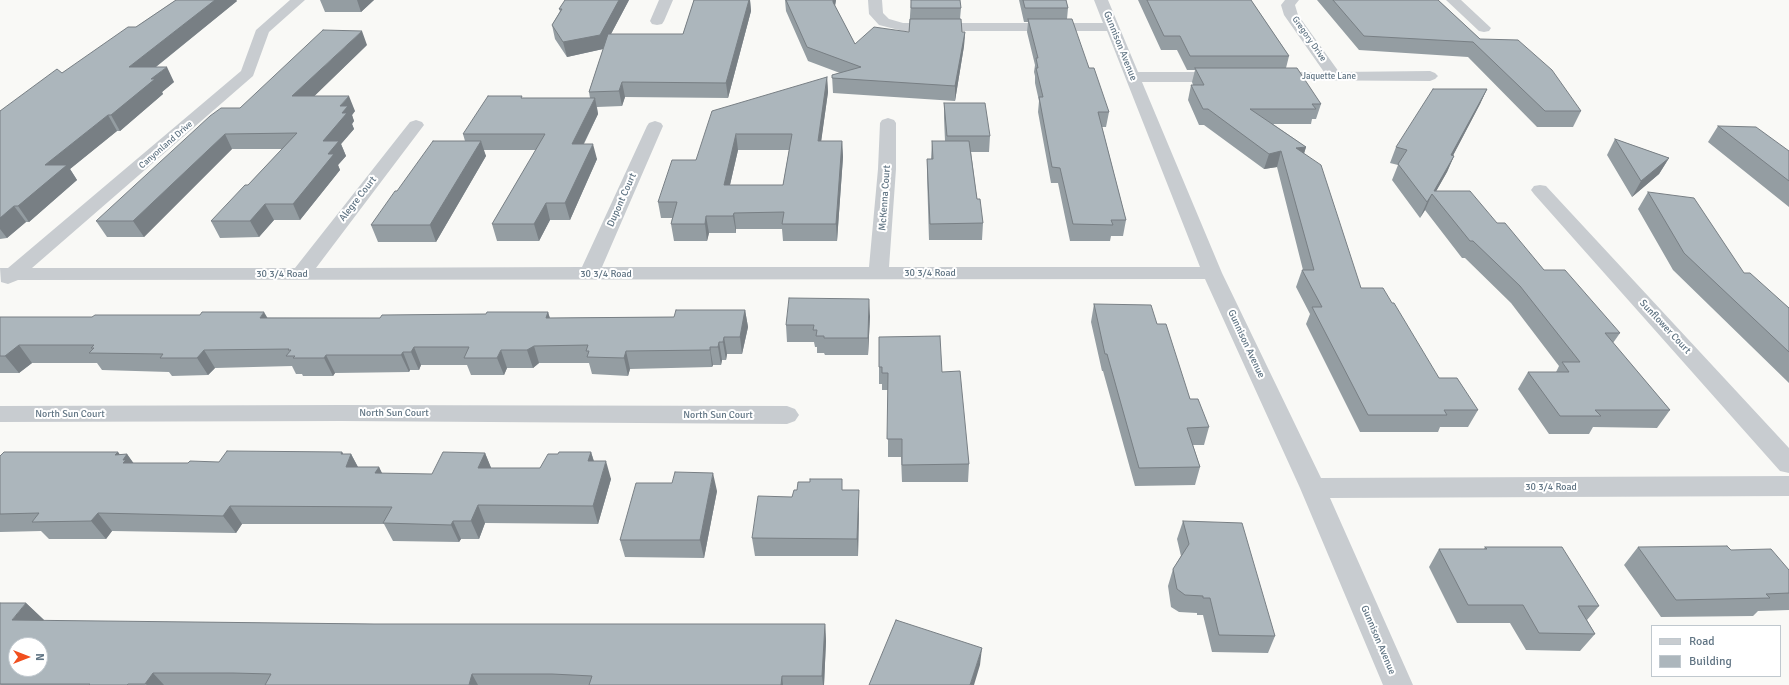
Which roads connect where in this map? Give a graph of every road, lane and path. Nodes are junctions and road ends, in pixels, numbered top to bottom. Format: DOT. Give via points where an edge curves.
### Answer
graph roads {
  1 [pos="298,0"];
  2 [pos="666,0"];
  3 [pos="875,0"];
  4 [pos="1101,0"];
  5 [pos="1292,0"];
  6 [pos="1453,0"];
  7 [pos="657,21"];
  8 [pos="1112,27"];
  9 [pos="1484,28"];
  10 [pos="1430,76"];
  11 [pos="1132,77"];
  12 [pos="1240,77"];
  13 [pos="1256,77"];
  14 [pos="1335,77"];
  15 [pos="888,123"];
  16 [pos="416,125"];
  17 [pos="655,126"];
  18 [pos="1540,190"];
  19 [pos="879,273"];
  20 [pos="1212,273"];
  21 [pos="301,274"];
  22 [pos="590,274"];
  23 [pos="4,278"];
  24 [pos="0,414"];
  25 [pos="787,415"];
  26 [pos="1789,464"];
  27 [pos="1789,486"];
  28 [pos="1313,488"];
  29 [pos="1398,685"];
  1 -- 23 [label="street, Canyonland Drive" via="263,30 248,73 165,146"];
  2 -- 7 [label="street"];
  3 -- 8 [label="street" via="876,14 884,22 903,27"];
  4 -- 8 [label="street, Gunnison Avenue"];
  5 -- 14 [label="street, Gregory Drive" via="1288,5 1292,15"];
  6 -- 9 [label="street"];
  8 -- 11 [label="street, Gunnison Avenue"];
  10 -- 14 [label="street, Jaquette Lane"];
  11 -- 12 [label="street"];
  11 -- 20 [label="street, Gunnison Avenue"];
  13 -- 14 [label="street, Jaquette Lane"];
  15 -- 19 [label="street, McKenna Court"];
  16 -- 21 [label="street, Alegre Court"];
  17 -- 22 [label="street, Dupont Court"];
  18 -- 26 [label="street, Sunflower Court"];
  19 -- 20 [label="street, 30 3/4 Road"];
  19 -- 22 [label="street, 30 3/4 Road"];
  20 -- 28 [label="street, Gunnison Avenue"];
  21 -- 22 [label="street, 30 3/4 Road"];
  21 -- 23 [label="street, 30 3/4 Road"];
  24 -- 25 [label="street, North Sun Court"];
  27 -- 28 [label="street, 30 3/4 Road"];
  28 -- 29 [label="street, Gunnison Avenue"];
}
